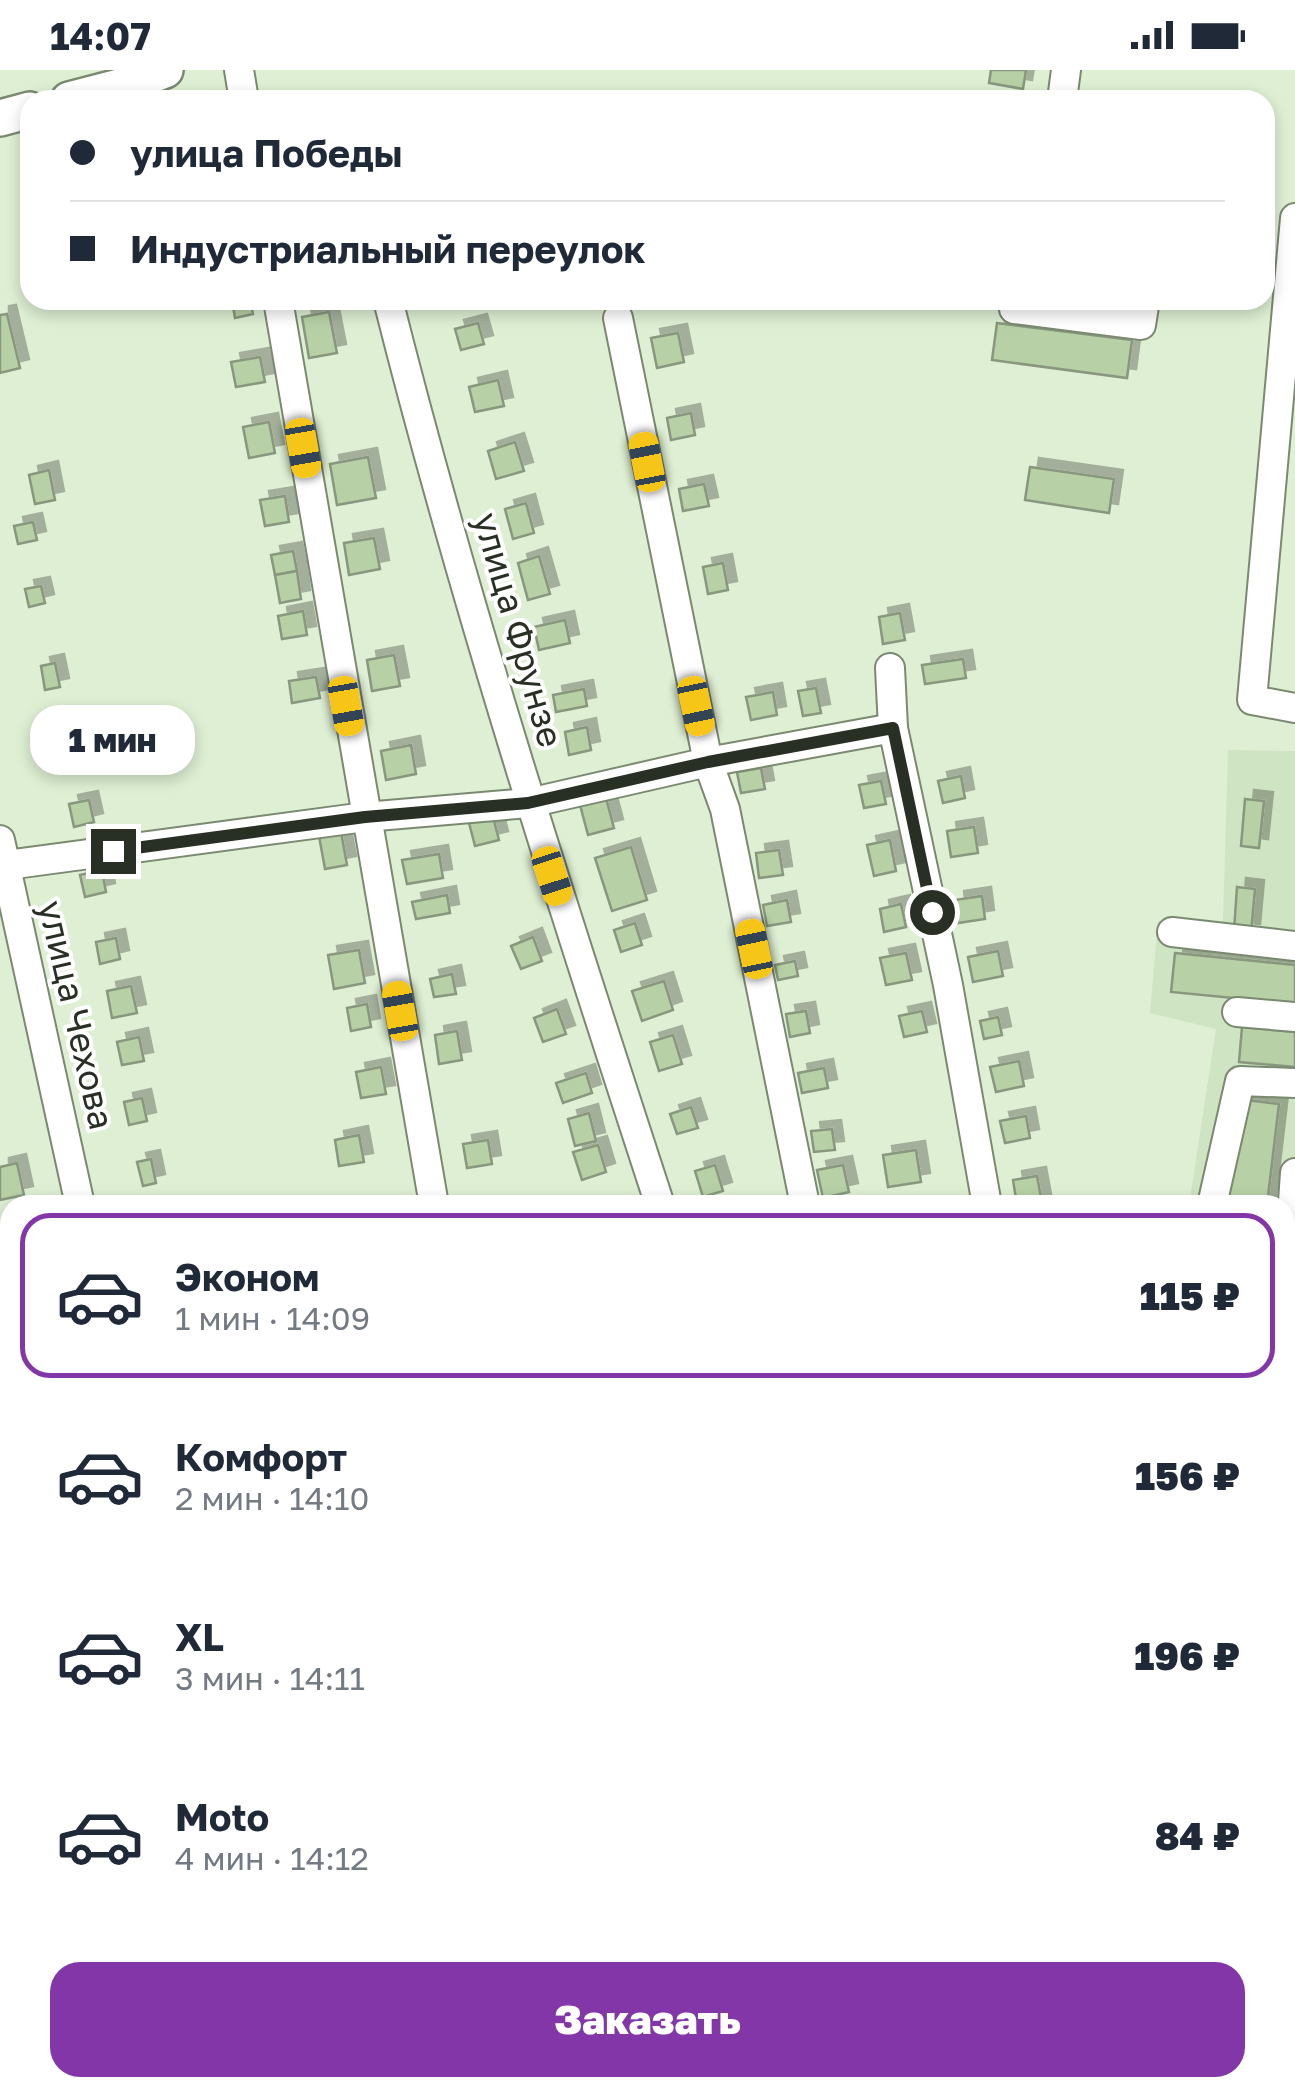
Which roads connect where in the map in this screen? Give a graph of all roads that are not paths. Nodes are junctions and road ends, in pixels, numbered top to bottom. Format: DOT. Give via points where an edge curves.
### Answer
graph roads {
  1 [pos="164,70"];
  2 [pos="108,90"];
  3 [pos="1295,218"];
  4 [pos="280,310"];
  5 [pos="391,310"];
  6 [pos="1022,310"];
  7 [pos="1143,310"];
  8 [pos="618,318"];
  9 [pos="890,668"];
  10 [pos="1295,708"];
  11 [pos="893,728"];
  12 [pos="708,762"];
  13 [pos="528,803"];
  14 [pos="365,817"];
  15 [pos="2,857"];
  16 [pos="1172,932"];
  17 [pos="1295,946"];
  18 [pos="1237,1012"];
  19 [pos="1295,1017"];
  20 [pos="1295,1084"];
  21 [pos="78,1195"];
  22 [pos="432,1195"];
  23 [pos="657,1195"];
  24 [pos="803,1195"];
  25 [pos="985,1195"];
  26 [pos="1214,1195"];
  1 -- 2 [label="main road"];
  3 -- 10 [label="street" via="1252,700"];
  4 -- 14 [label="street"];
  5 -- 13 [label="street, улица Фрунзе"];
  6 -- 7 [label="street" via="1141,325"];
  8 -- 12 [label="street"];
  9 -- 11 [label="street"];
  11 -- 12 [label="street"];
  11 -- 25 [label="street"];
  12 -- 13 [label="street"];
  12 -- 24 [label="street" via="725,809"];
  13 -- 14 [label="street"];
  13 -- 23 [label="street, улица Фрунзе"];
  14 -- 15 [label="street"];
  14 -- 22 [label="street"];
  15 -- 21 [label="street, улица Чехова"];
  16 -- 17 [label="street"];
  18 -- 19 [label="street"];
  20 -- 26 [label="street" via="1240,1081"];
}
